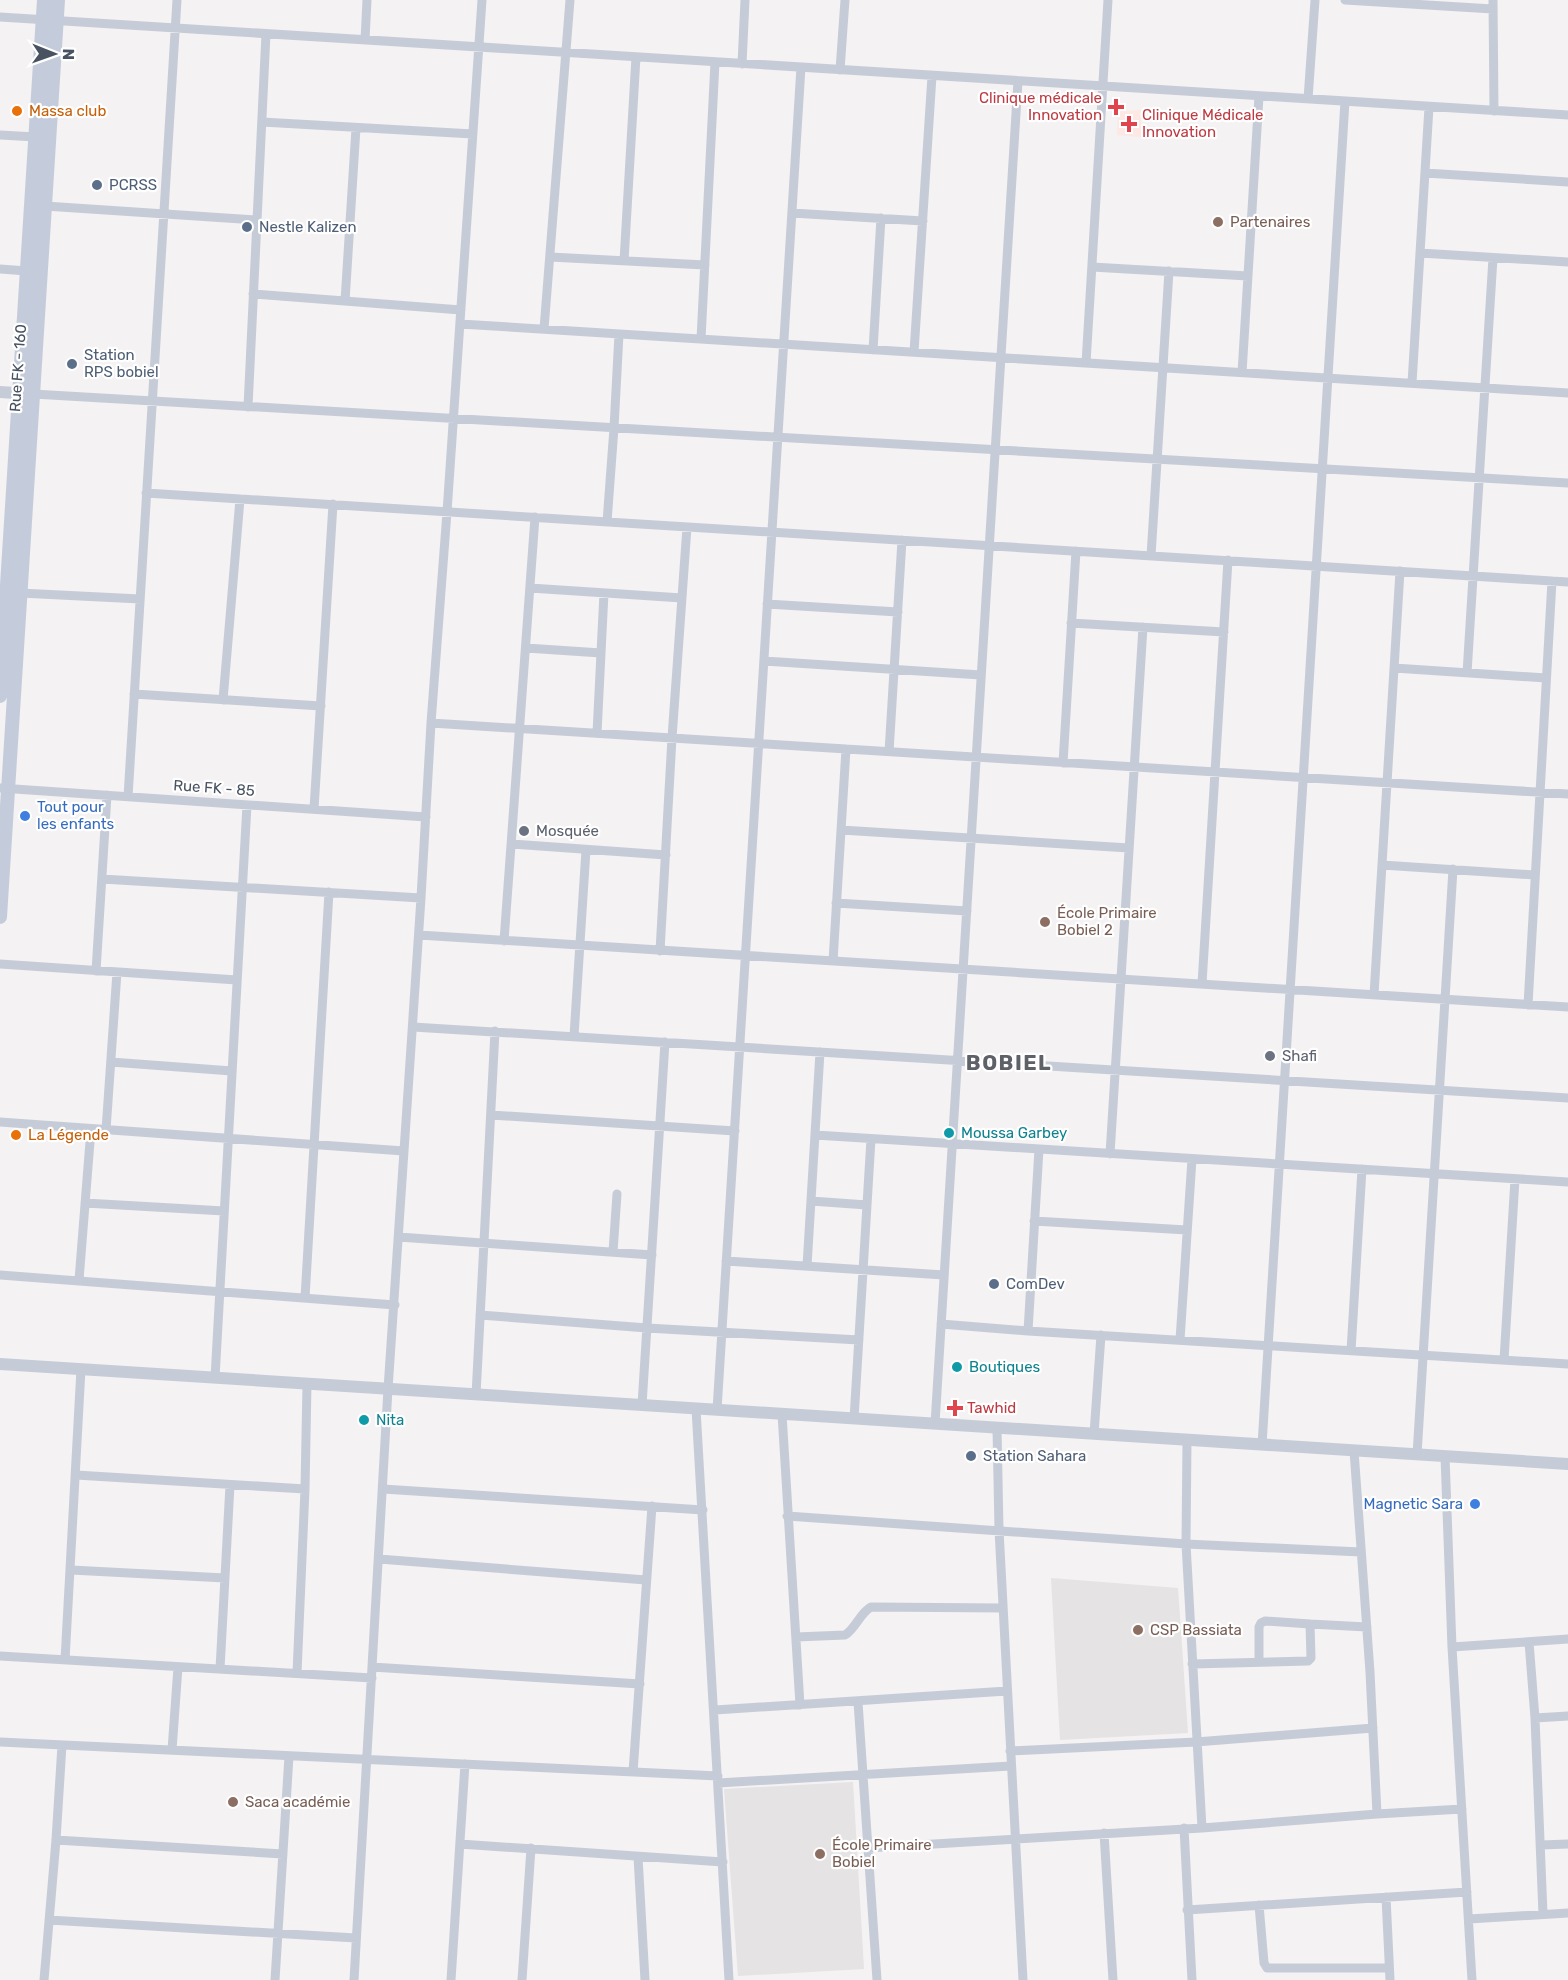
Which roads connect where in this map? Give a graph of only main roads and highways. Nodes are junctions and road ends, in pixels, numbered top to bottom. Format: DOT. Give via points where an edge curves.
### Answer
graph roads {
  1 [pos="44,0"];
  2 [pos="58,0"];
  3 [pos="50,20"];
  4 [pos="26,394"];
  5 [pos="0,696"];
  6 [pos="4,788"];
  7 [pos="0,917"];
  1 -- 3 [label="main road, Rue FK - 160"];
  2 -- 3 [label="main road, Rue FK - 160"];
  3 -- 4 [label="main road, Rue FK - 160" via="45,206"];
  3 -- 4 [label="main road, Rue FK - 160" via="36,137 27,270"];
  4 -- 5 [label="main road, Rue FK - 160"];
  4 -- 6 [label="main road, Rue FK - 160" via="20,593"];
  6 -- 7 [label="main road, Rue FK - 160"];
}
